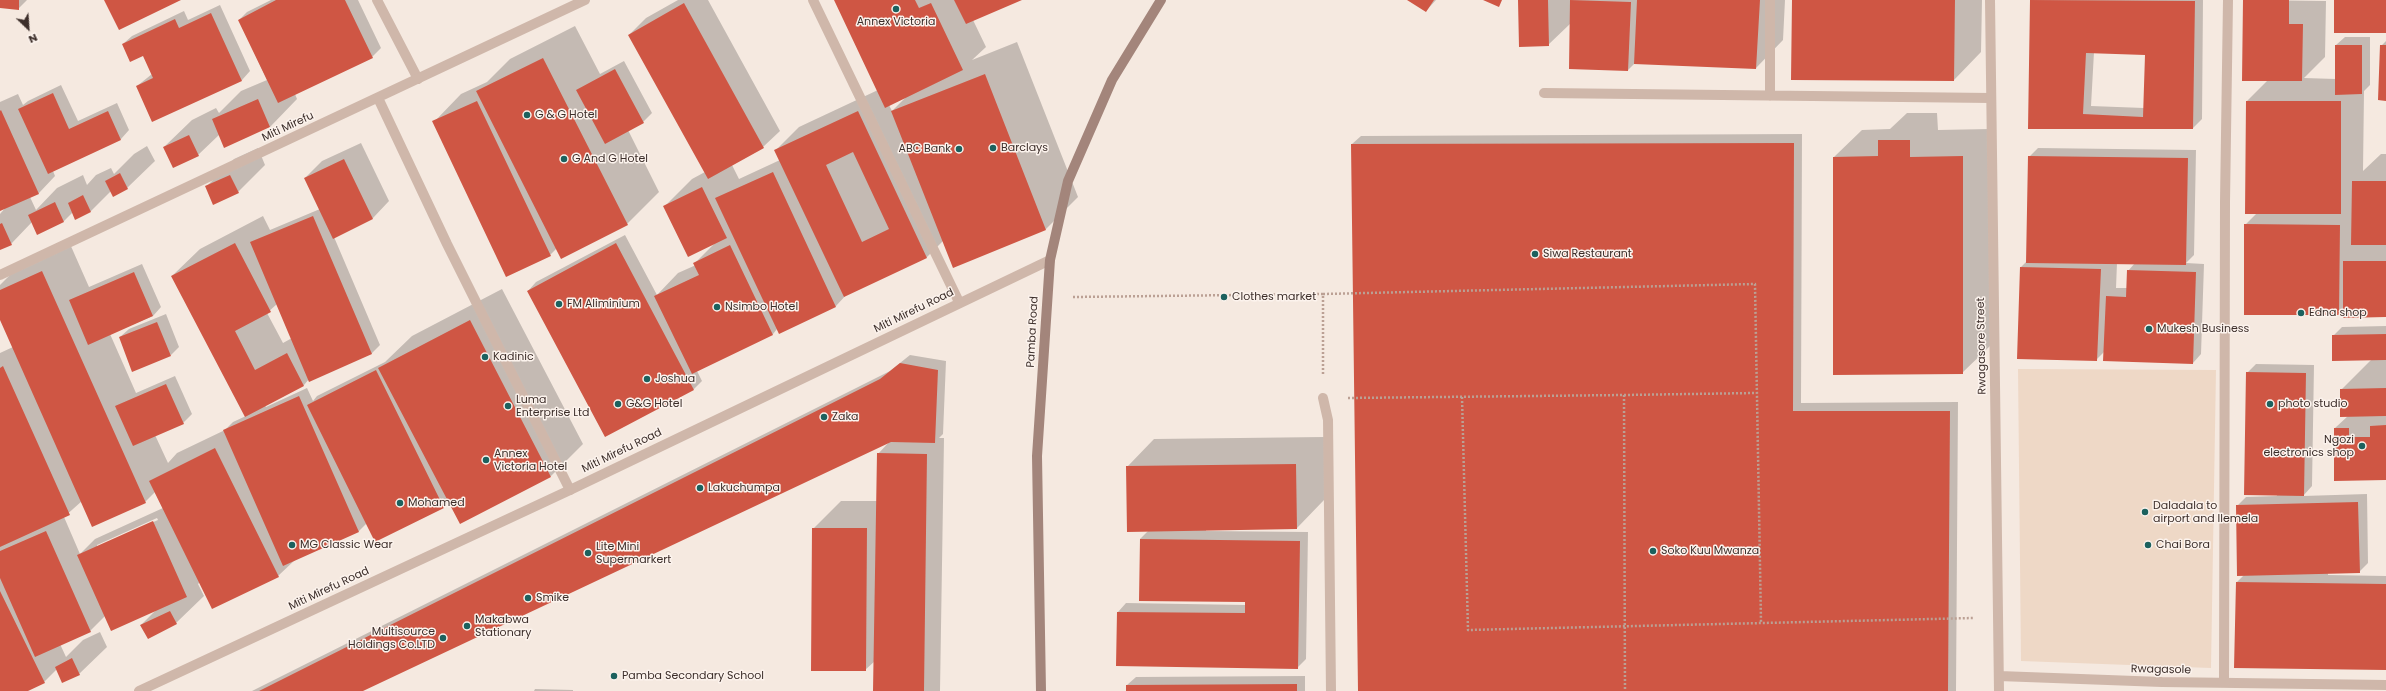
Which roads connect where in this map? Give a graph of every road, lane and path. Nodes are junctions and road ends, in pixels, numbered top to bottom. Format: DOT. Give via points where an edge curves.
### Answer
graph roads {
  1 [pos="377,0"];
  2 [pos="585,0"];
  3 [pos="813,0"];
  4 [pos="1161,0"];
  5 [pos="1770,0"];
  6 [pos="1990,0"];
  7 [pos="2228,0"];
  8 [pos="418,79"];
  9 [pos="1544,93"];
  10 [pos="1770,96"];
  11 [pos="378,98"];
  12 [pos="1991,98"];
  13 [pos="1050,260"];
  14 [pos="0,275"];
  15 [pos="1323,294"];
  16 [pos="1047,297"];
  17 [pos="959,302"];
  18 [pos="1756,393"];
  19 [pos="1624,395"];
  20 [pos="1462,397"];
  21 [pos="1323,398"];
  22 [pos="570,490"];
  23 [pos="1998,618"];
  24 [pos="1761,622"];
  25 [pos="1625,626"];
  26 [pos="2000,676"];
  27 [pos="2224,683"];
  28 [pos="2386,685"];
  29 [pos="2322,688"];
  30 [pos="139,691"];
  31 [pos="1041,691"];
  32 [pos="1331,691"];
  33 [pos="1625,691"];
  34 [pos="1999,691"];
  1 -- 8 [label="street"];
  2 -- 8 [label="street, Miti Mirefu"];
  3 -- 17 [label="street"];
  4 -- 13 [label="main road, Pamba Road" via="1112,80 1071,174"];
  5 -- 10 [label="street"];
  6 -- 12 [label="street, Rwagasore Street"];
  7 -- 27 [label="street"];
  8 -- 11 [label="street, Miti Mirefu"];
  9 -- 10 [label="street"];
  10 -- 12 [label="street"];
  11 -- 14 [label="street, Miti Mirefu"];
  11 -- 22 [label="street" via="447,244"];
  12 -- 23 [label="street, Rwagasore Street"];
  13 -- 16 [label="main road, Pamba Road"];
  13 -- 17 [label="street, Miti Mirefu Road"];
  15 -- 16 [label="path"];
  15 -- 18 [label="path" via="1755,284"];
  15 -- 21 [label="path"];
  16 -- 31 [label="main road, Pamba Road" via="1037,456"];
  17 -- 22 [label="street, Miti Mirefu Road"];
  18 -- 19 [label="path"];
  18 -- 24 [label="path"];
  19 -- 20 [label="path"];
  19 -- 25 [label="path"];
  20 -- 21 [label="path"];
  20 -- 25 [label="path" via="1468,630"];
  21 -- 32 [label="street" via="1328,420"];
  22 -- 30 [label="street, Miti Mirefu Road"];
  23 -- 24 [label="path"];
  23 -- 26 [label="street, Rwagasore Street"];
  24 -- 25 [label="path"];
  25 -- 33 [label="path"];
  26 -- 27 [label="street, Rwagasole"];
  26 -- 34 [label="street, Rwagasore Street"];
  27 -- 29 [label="street, Rwagasole"];
  28 -- 29 [label="street, Rwagasole"];
}
